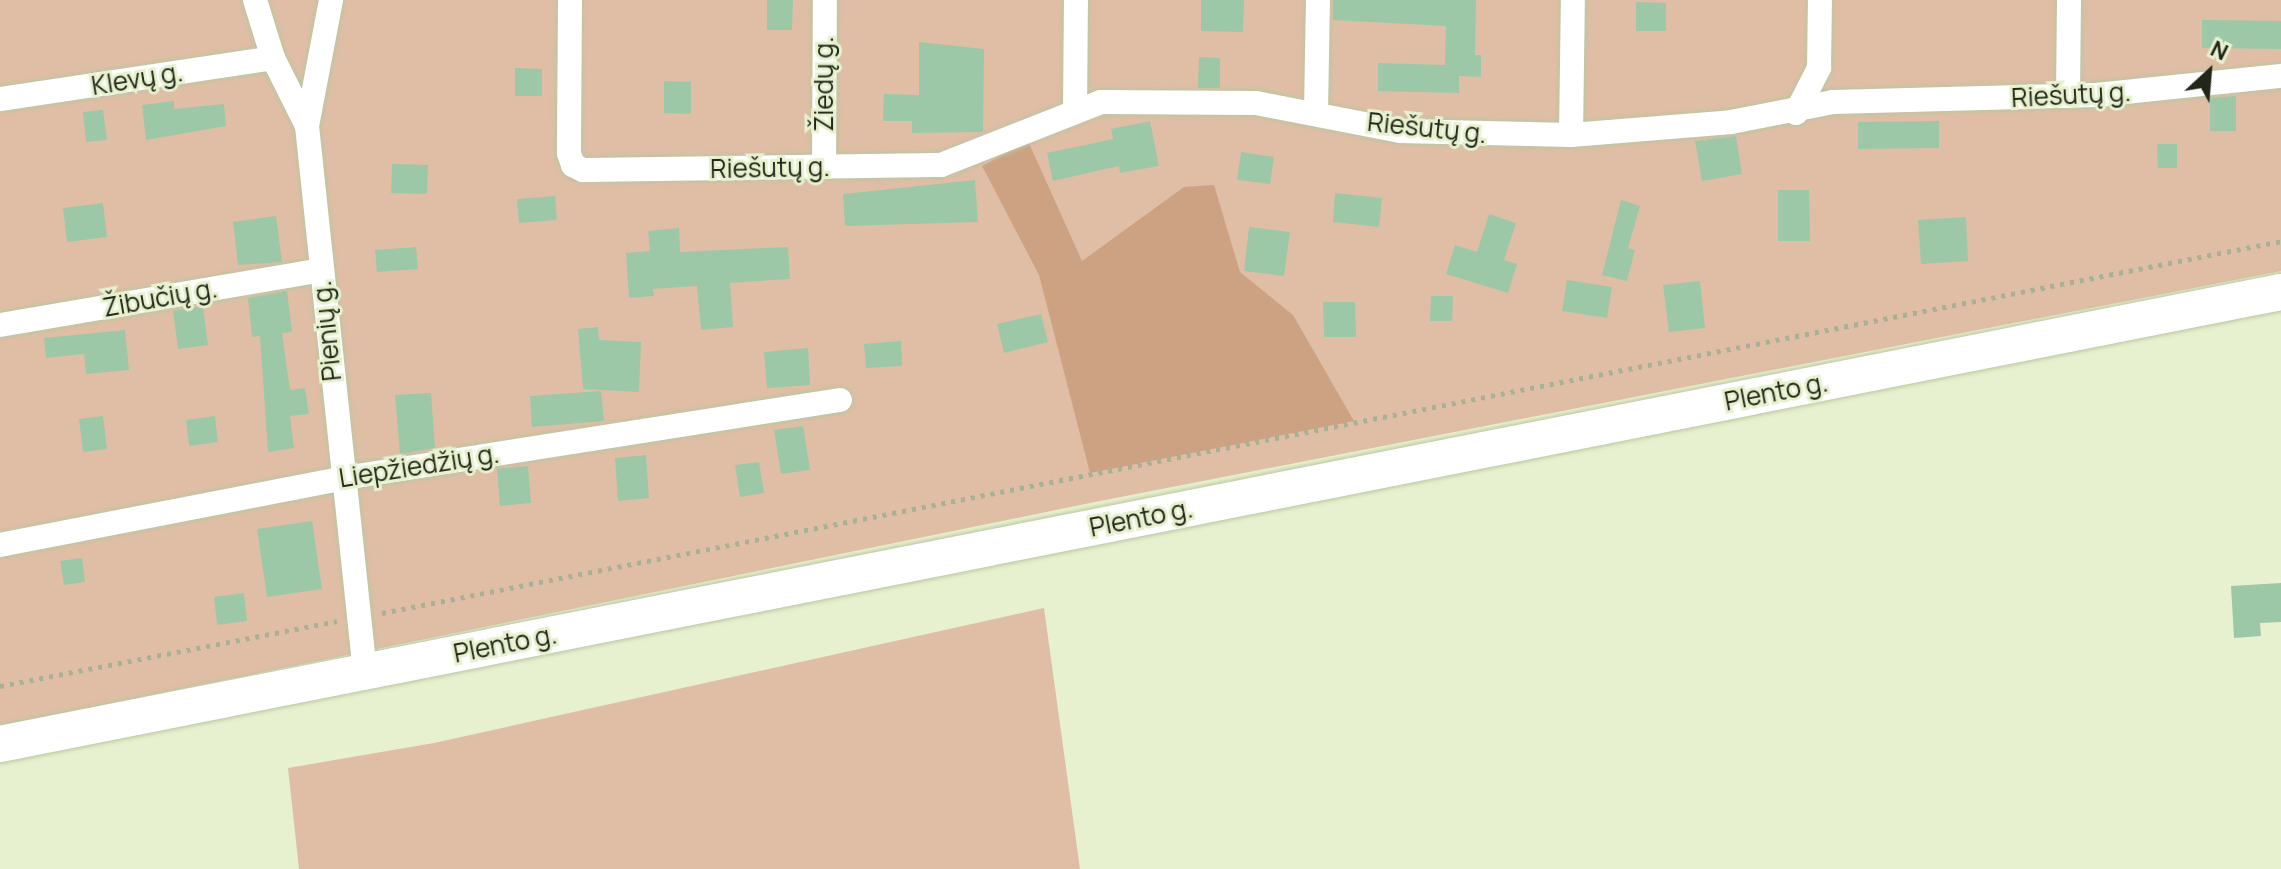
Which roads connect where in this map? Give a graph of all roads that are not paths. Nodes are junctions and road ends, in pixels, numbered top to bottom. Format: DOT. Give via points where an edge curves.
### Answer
graph roads {
  1 [pos="255,0"];
  2 [pos="331,0"];
  3 [pos="570,0"];
  4 [pos="825,0"];
  5 [pos="1076,0"];
  6 [pos="1318,0"];
  7 [pos="1573,0"];
  8 [pos="1820,0"];
  9 [pos="2069,0"];
  10 [pos="273,58"];
  11 [pos="2281,76"];
  12 [pos="2068,96"];
  13 [pos="0,99"];
  14 [pos="1075,110"];
  15 [pos="1316,112"];
  16 [pos="1796,113"];
  17 [pos="307,126"];
  18 [pos="1571,135"];
  19 [pos="824,167"];
  20 [pos="321,270"];
  21 [pos="2281,292"];
  22 [pos="0,325"];
  23 [pos="840,400"];
  24 [pos="344,478"];
  25 [pos="0,545"];
  26 [pos="365,672"];
  27 [pos="0,744"];
  1 -- 10 [label="street, Pienių g."];
  2 -- 17 [label="street"];
  3 -- 19 [label="street, Riešutų g." via="573,165 583,170"];
  4 -- 19 [label="street, Žiedų g."];
  5 -- 14 [label="street"];
  6 -- 15 [label="street"];
  7 -- 18 [label="street"];
  8 -- 16 [label="street" via="1819,68"];
  9 -- 12 [label="street"];
  10 -- 13 [label="street, Klevų g."];
  10 -- 17 [label="street, Pienių g."];
  11 -- 12 [label="street, Riešutų g."];
  12 -- 16 [label="street, Riešutų g." via="1833,102"];
  14 -- 15 [label="street, Riešutų g." via="1101,102 1167,99"];
  14 -- 19 [label="street, Riešutų g." via="941,165"];
  15 -- 18 [label="street, Riešutų g." via="1400,131"];
  16 -- 18 [label="street, Riešutų g."];
  17 -- 20 [label="street, Pienių g."];
  20 -- 22 [label="street, Žibučių g."];
  20 -- 24 [label="street, Pienių g."];
  21 -- 26 [label="highway, Plento g."];
  23 -- 24 [label="street, Liepžiedžių g."];
  24 -- 25 [label="street, Liepžiedžių g."];
  24 -- 26 [label="street, Pienių g."];
  26 -- 27 [label="highway, Plento g."];
}
